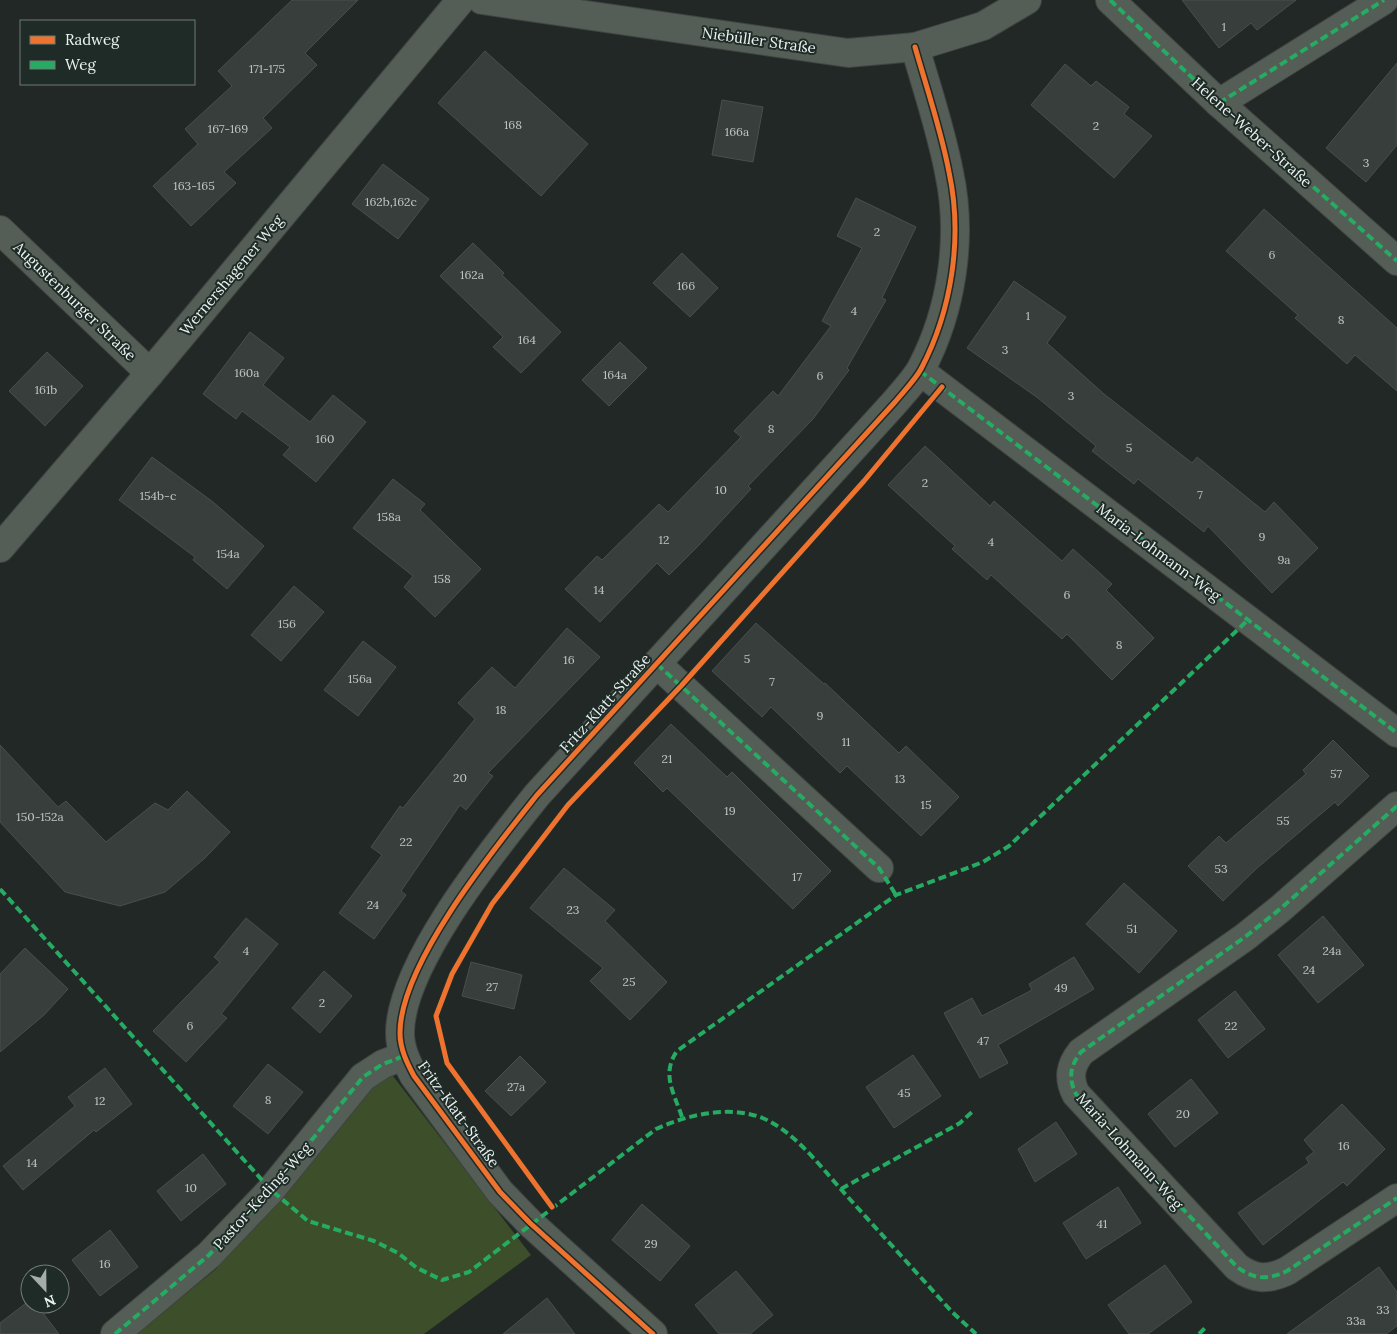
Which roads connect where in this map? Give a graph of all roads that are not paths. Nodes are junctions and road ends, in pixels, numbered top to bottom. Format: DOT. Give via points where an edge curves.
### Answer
graph roads {
  1 [pos="461,0"];
  2 [pos="482,0"];
  3 [pos="1028,0"];
  4 [pos="1110,0"];
  5 [pos="1384,0"];
  6 [pos="915,47"];
  7 [pos="1219,103"];
  8 [pos="0,230"];
  9 [pos="1397,261"];
  10 [pos="920,371"];
  11 [pos="150,373"];
  12 [pos="0,548"];
  13 [pos="657,664"];
  14 [pos="1397,733"];
  15 [pos="1397,806"];
  16 [pos="879,868"];
  17 [pos="404,1056"];
  18 [pos="1397,1198"];
  19 [pos="115,1334"];
  20 [pos="653,1334"];
  1 -- 11 [label="street, Wernershagener Weg"];
  2 -- 6 [label="street, Niebüller Straße" via="848,53"];
  3 -- 6 [label="street, Niebüller Straße" via="983,26"];
  4 -- 7 [label="street, Helene-Weber-Straße"];
  5 -- 7 [label="street"];
  6 -- 10 [label="street, Fritz-Klatt-Straße" via="950,173 954,206 954,239 946,305 936,338"];
  7 -- 9 [label="street, Helene-Weber-Straße"];
  8 -- 11 [label="street, Augustenburger Straße"];
  10 -- 13 [label="street, Fritz-Klatt-Straße" via="896,402"];
  10 -- 14 [label="street, Maria-Lohmann-Weg"];
  11 -- 12 [label="street, Wernershagener Weg"];
  13 -- 16 [label="street, Fritz-Klatt-Straße"];
  13 -- 17 [label="street, Fritz-Klatt-Straße" via="537,795 464,893 410,985 401,1013 400,1035"];
  15 -- 18 [label="street, Maria-Lohmann-Weg" via="1245,937 1081,1052 1074,1060 1071,1077 1076,1094 1237,1268 1248,1275 1261,1279 1287,1271"];
  17 -- 19 [label="street, Pastor-Keding-Weg" via="364,1076 271,1190 210,1255"];
  17 -- 20 [label="street, Fritz-Klatt-Straße" via="414,1076 500,1192"];
}
